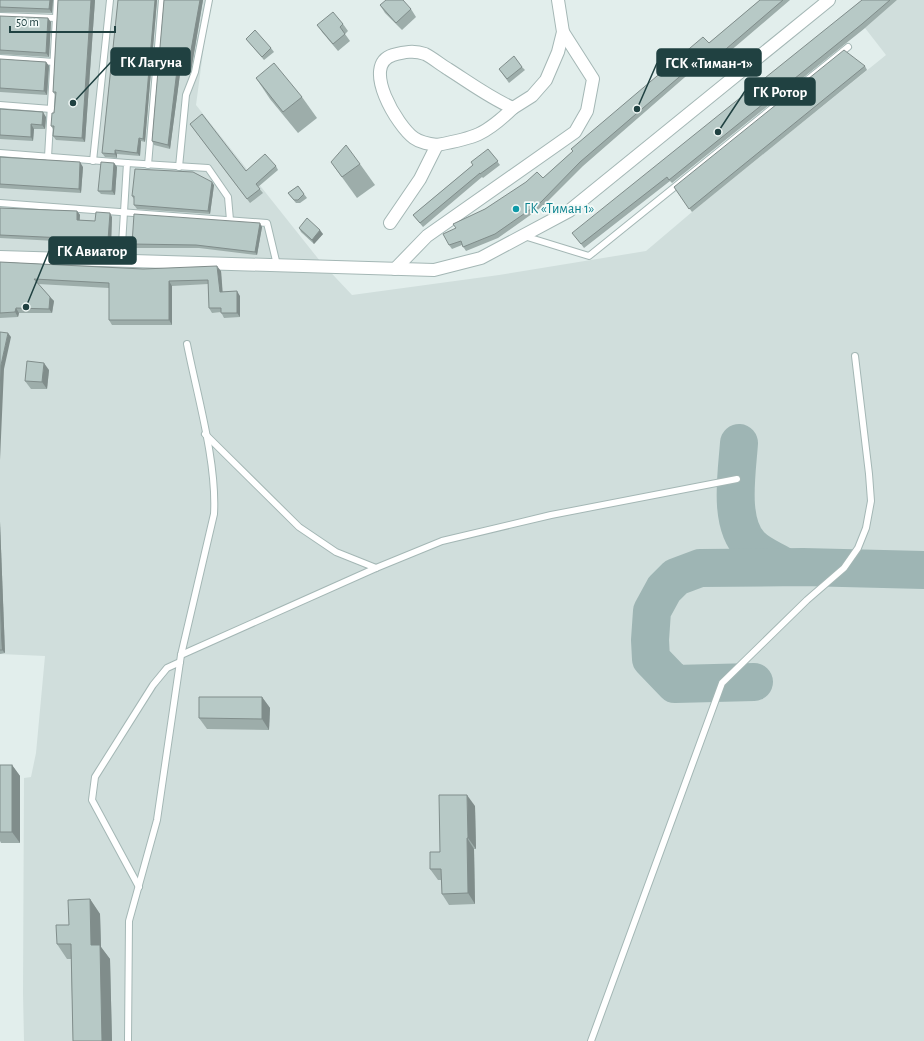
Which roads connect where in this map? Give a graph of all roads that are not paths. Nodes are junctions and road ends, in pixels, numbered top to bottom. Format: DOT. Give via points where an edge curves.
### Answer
graph roads {
  1 [pos="57,0"];
  2 [pos="110,0"];
  3 [pos="162,0"];
  4 [pos="209,0"];
  5 [pos="558,0"];
  6 [pos="829,0"];
  7 [pos="0,16"];
  8 [pos="56,18"];
  9 [pos="563,32"];
  10 [pos="848,47"];
  11 [pos="0,58"];
  12 [pos="54,62"];
  13 [pos="0,105"];
  14 [pos="513,108"];
  15 [pos="51,109"];
  16 [pos="438,145"];
  17 [pos="0,153"];
  18 [pos="48,157"];
  19 [pos="93,160"];
  20 [pos="127,163"];
  21 [pos="148,164"];
  22 [pos="179,167"];
  23 [pos="0,203"];
  24 [pos="124,212"];
  25 [pos="230,220"];
  26 [pos="390,223"];
  27 [pos="523,236"];
  28 [pos="0,258"];
  29 [pos="121,261"];
  30 [pos="277,265"];
  31 [pos="395,269"];
  32 [pos="187,344"];
  33 [pos="855,356"];
  34 [pos="205,434"];
  35 [pos="737,479"];
  36 [pos="376,568"];
  37 [pos="181,655"];
  38 [pos="180,662"];
  39 [pos="139,887"];
  40 [pos="128,1041"];
  41 [pos="591,1041"];
  1 -- 8 [label="lane"];
  2 -- 19 [label="lane"];
  3 -- 21 [label="lane"];
  4 -- 22 [label="lane" via="195,72 186,95"];
  5 -- 9 [label="street"];
  6 -- 27 [label="street" via="569,211"];
  7 -- 8 [label="lane"];
  8 -- 12 [label="lane"];
  9 -- 14 [label="street" via="546,80 532,96"];
  9 -- 31 [label="street" via="593,79 587,110 575,132 427,236"];
  10 -- 27 [label="lane" via="589,256"];
  11 -- 12 [label="lane"];
  12 -- 15 [label="lane"];
  13 -- 15 [label="lane"];
  14 -- 16 [label="street" via="494,126 470,139"];
  14 -- 16 [label="street" via="496,101 425,54 407,51 389,56 379,69 380,83 398,122 413,138 422,143"];
  15 -- 18 [label="lane"];
  16 -- 26 [label="street" via="420,179"];
  17 -- 18 [label="lane"];
  18 -- 19 [label="lane"];
  19 -- 20 [label="lane"];
  20 -- 21 [label="lane"];
  20 -- 24 [label="lane"];
  21 -- 22 [label="lane"];
  22 -- 25 [label="lane" via="208,168 228,197"];
  23 -- 24 [label="lane"];
  24 -- 25 [label="lane"];
  24 -- 29 [label="lane"];
  25 -- 30 [label="lane" via="267,223"];
  27 -- 31 [label="street" via="481,258 434,270"];
  28 -- 29 [label="street"];
  29 -- 30 [label="street"];
  30 -- 31 [label="street"];
  32 -- 34 [label="lane"];
  33 -- 41 [label="lane" via="870,474 871,502 864,535 844,568 807,600 722,683"];
  34 -- 36 [label="lane" via="299,527 336,552"];
  34 -- 37 [label="lane" via="215,494 214,514"];
  35 -- 36 [label="lane" via="551,515 442,541"];
  36 -- 37 [label="lane"];
  37 -- 38 [label="lane"];
  38 -- 39 [label="lane" via="156,820"];
  38 -- 39 [label="lane" via="167,668 153,685 95,777 92,800"];
  39 -- 40 [label="lane" via="129,921"];
}
